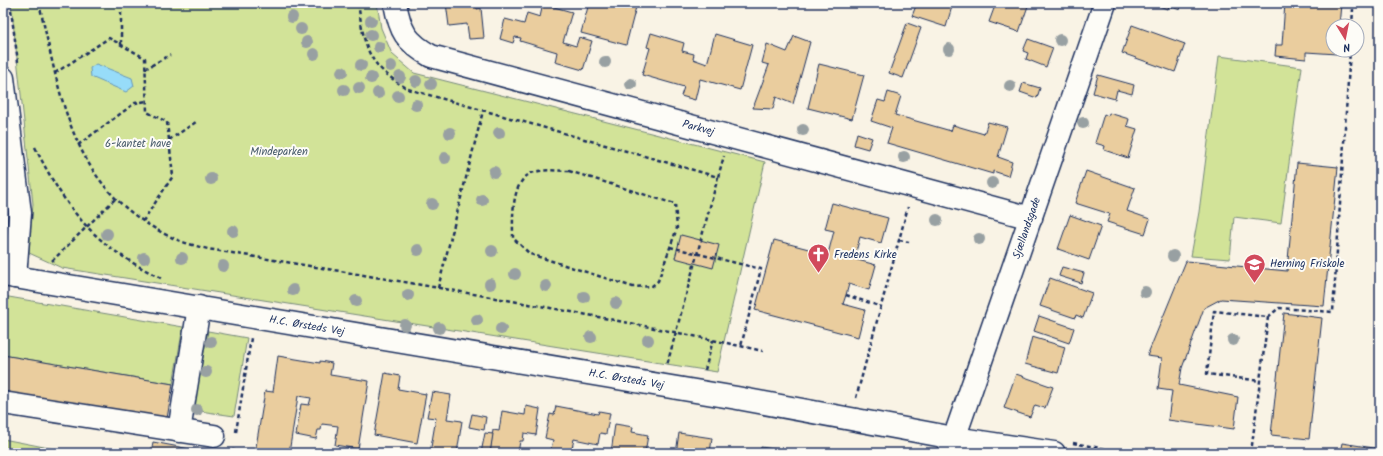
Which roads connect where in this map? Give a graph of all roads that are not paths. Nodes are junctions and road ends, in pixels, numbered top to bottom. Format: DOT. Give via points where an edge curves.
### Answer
graph roads {
  1 [pos="395,3"];
  2 [pos="1105,3"];
  3 [pos="11,71"];
  4 [pos="1031,218"];
  5 [pos="17,277"];
  6 [pos="199,307"];
  7 [pos="3,403"];
  8 [pos="179,431"];
  9 [pos="214,436"];
  10 [pos="952,446"];
  11 [pos="1054,453"];
  1 -- 4 [label="street, Parkvej" via="397,16 405,34 414,46 431,56"];
  2 -- 4 [label="street, Sjællandsgade"];
  3 -- 5 [label="street" via="20,213"];
  4 -- 10 [label="street, Sjællandsgade"];
  5 -- 6 [label="street, H.C. Ørsteds Vej"];
  6 -- 8 [label="street"];
  6 -- 10 [label="street, H.C. Ørsteds Vej" via="737,398"];
  7 -- 8 [label="street"];
  8 -- 9 [label="street"];
  10 -- 11 [label="street, H.C. Ørsteds Vej"];
}
